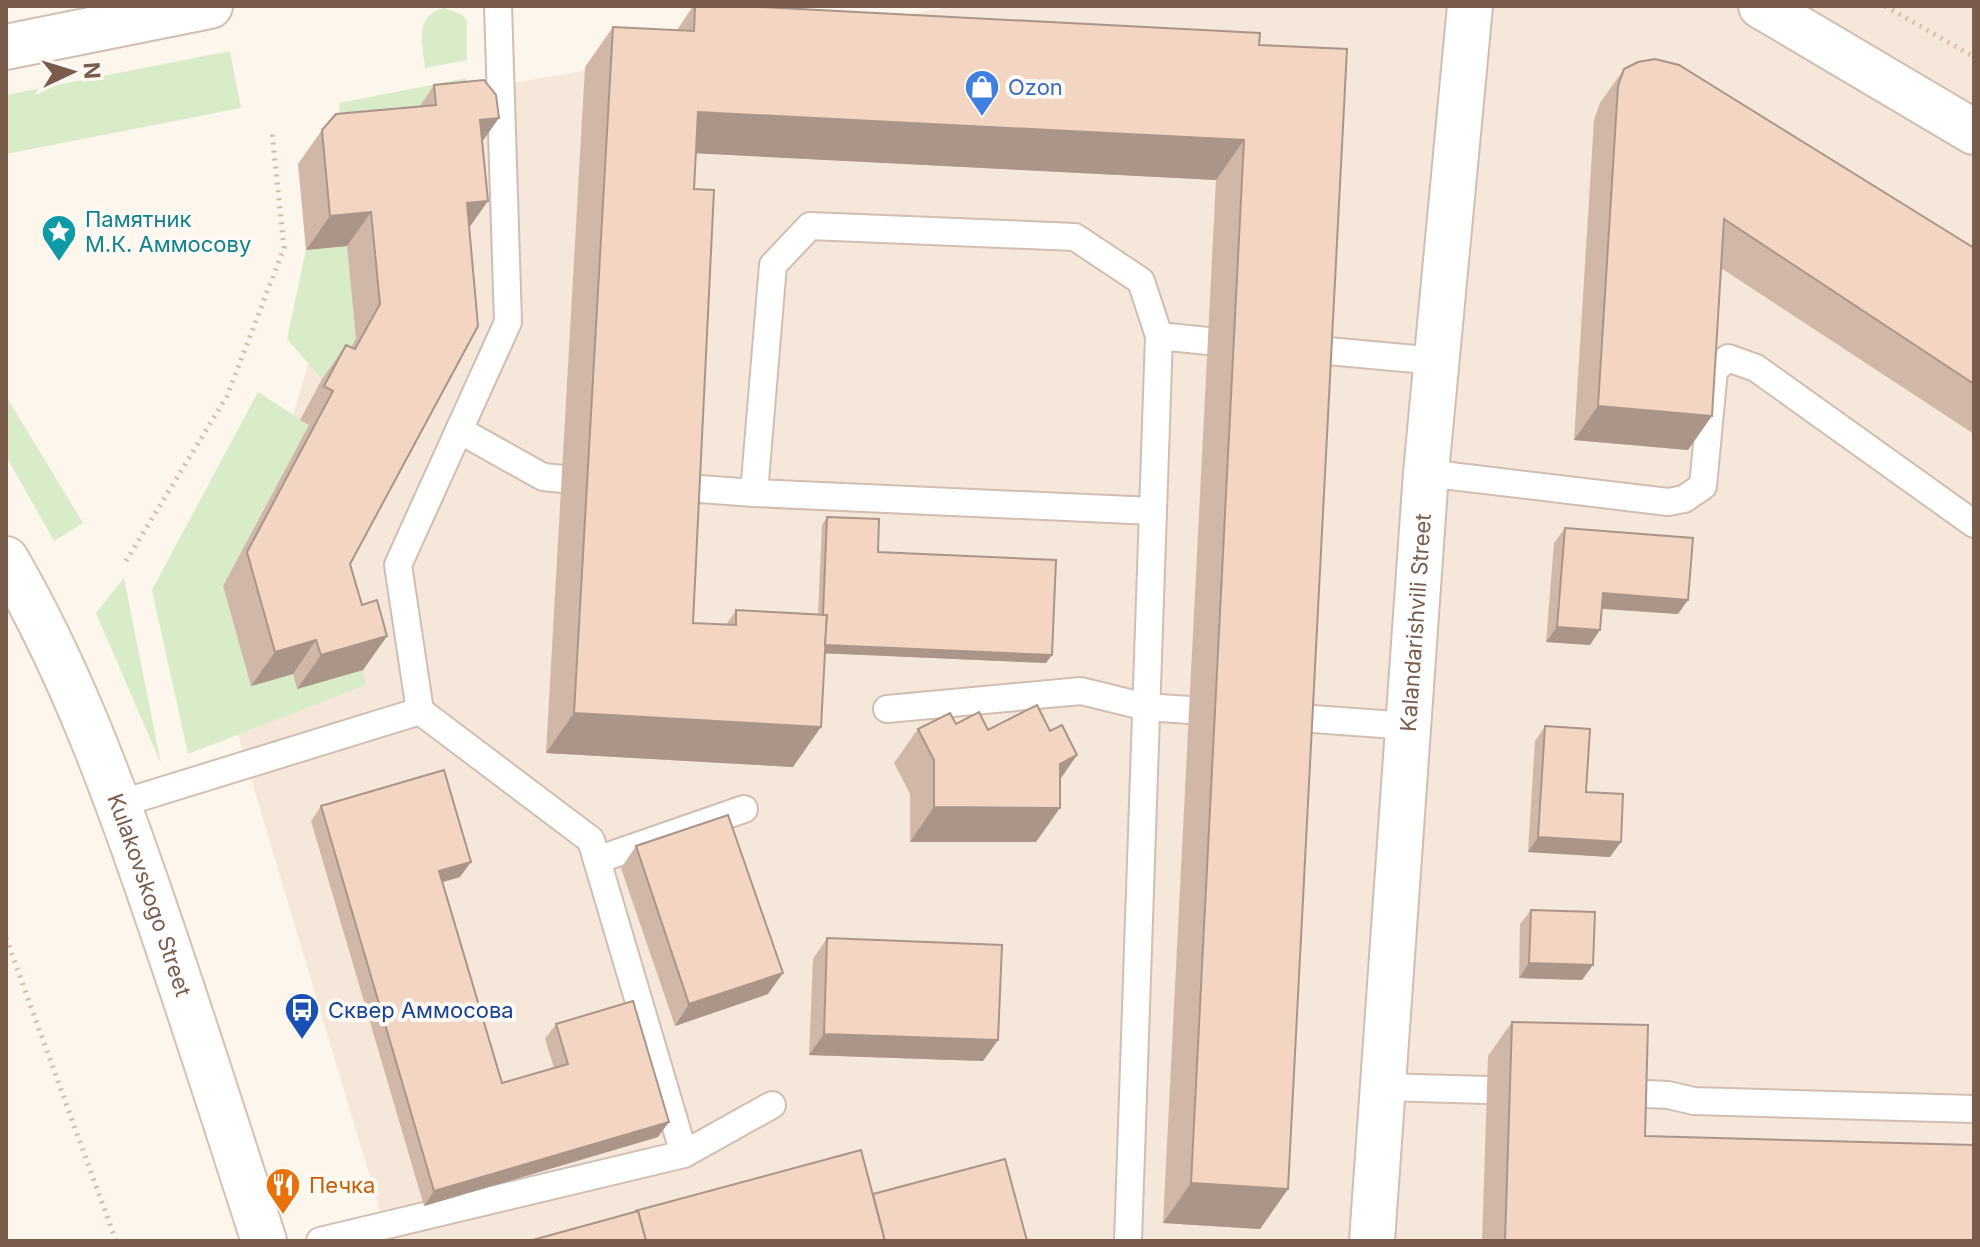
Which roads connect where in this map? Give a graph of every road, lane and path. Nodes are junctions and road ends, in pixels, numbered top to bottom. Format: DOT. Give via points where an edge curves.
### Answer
graph roads {
  1 [pos="210,6"];
  2 [pos="498,6"];
  3 [pos="1470,6"];
  4 [pos="1761,6"];
  5 [pos="1885,6"];
  6 [pos="6,47"];
  7 [pos="1974,57"];
  8 [pos="272,132"];
  9 [pos="1974,132"];
  10 [pos="1159,336"];
  11 [pos="1208,341"];
  12 [pos="1306,349"];
  13 [pos="1437,361"];
  14 [pos="459,430"];
  15 [pos="1426,473"];
  16 [pos="563,479"];
  17 [pos="673,487"];
  18 [pos="754,493"];
  19 [pos="1153,511"];
  20 [pos="1974,524"];
  21 [pos="6,559"];
  22 [pos="126,561"];
  23 [pos="1146,707"];
  24 [pos="887,709"];
  25 [pos="1189,710"];
  26 [pos="420,711"];
  27 [pos="1286,717"];
  28 [pos="1409,726"];
  29 [pos="119,804"];
  30 [pos="744,809"];
  31 [pos="597,860"];
  32 [pos="6,938"];
  33 [pos="1383,1087"];
  34 [pos="1487,1090"];
  35 [pos="1624,1093"];
  36 [pos="772,1105"];
  37 [pos="1974,1109"];
  38 [pos="684,1154"];
  39 [pos="116,1241"];
  40 [pos="264,1241"];
  41 [pos="320,1241"];
  42 [pos="1128,1241"];
  43 [pos="1372,1241"];
  1 -- 6 [label="street"];
  2 -- 14 [label="lane" via="508,322"];
  3 -- 13 [label="street, Kalandarishvili Street"];
  4 -- 9 [label="street"];
  5 -- 7 [label="path"];
  8 -- 22 [label="path" via="284,248 227,396"];
  10 -- 11 [label="lane"];
  10 -- 18 [label="lane" via="1141,281 1075,237 810,226 773,265"];
  10 -- 19 [label="lane"];
  12 -- 13 [label="lane"];
  13 -- 15 [label="street, Kalandarishvili Street"];
  14 -- 16 [label="lane" via="543,477"];
  14 -- 26 [label="lane" via="398,565"];
  15 -- 20 [label="lane" via="1668,502 1684,499 1703,486 1714,370 1728,358 1756,368"];
  15 -- 28 [label="street, Kalandarishvili Street"];
  17 -- 18 [label="lane"];
  18 -- 19 [label="lane"];
  19 -- 23 [label="lane"];
  21 -- 29 [label="street, Kulakovskogo Street" via="38,613"];
  23 -- 24 [label="lane" via="1081,691"];
  23 -- 25 [label="lane"];
  23 -- 42 [label="lane"];
  26 -- 29 [label="lane"];
  26 -- 31 [label="lane" via="591,840"];
  27 -- 28 [label="lane"];
  28 -- 33 [label="street, Kalandarishvili Street"];
  29 -- 40 [label="street, Kulakovskogo Street"];
  30 -- 31 [label="lane"];
  31 -- 38 [label="lane"];
  32 -- 39 [label="path"];
  33 -- 34 [label="lane"];
  33 -- 43 [label="street, Kalandarishvili Street"];
  35 -- 37 [label="lane" via="1694,1101"];
  36 -- 38 [label="lane"];
  38 -- 41 [label="lane"];
}
